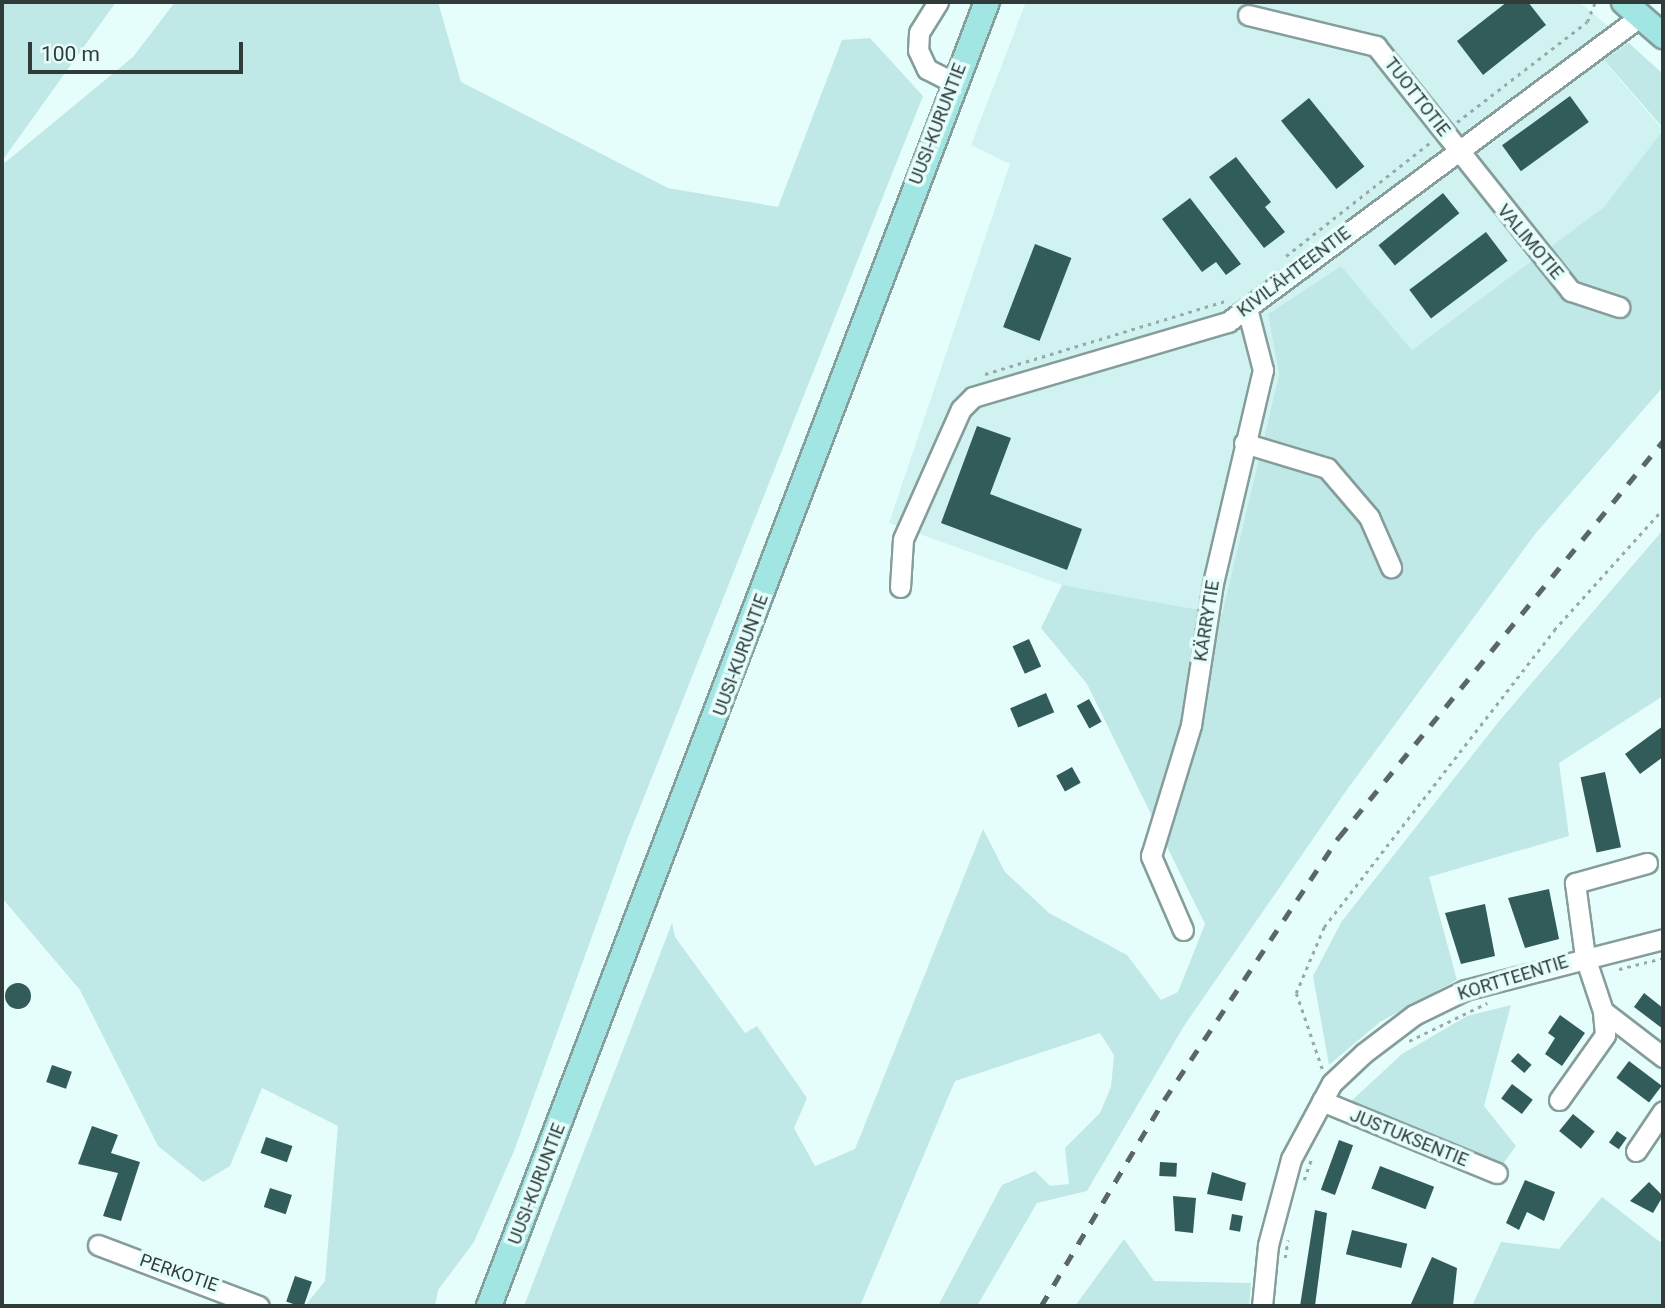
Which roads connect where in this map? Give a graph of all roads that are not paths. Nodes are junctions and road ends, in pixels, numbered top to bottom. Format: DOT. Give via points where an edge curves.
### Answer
graph roads {
  1 [pos="938,2"];
  2 [pos="987,2"];
  3 [pos="1633,9"];
  4 [pos="1248,15"];
  5 [pos="1663,36"];
  6 [pos="953,82"];
  7 [pos="1460,153"];
  8 [pos="1242,301"];
  9 [pos="1619,307"];
  10 [pos="1244,443"];
  11 [pos="1391,566"];
  12 [pos="900,587"];
  13 [pos="1647,863"];
  14 [pos="1183,930"];
  15 [pos="1663,939"];
  16 [pos="1589,966"];
  17 [pos="1603,1011"];
  18 [pos="1663,1057"];
  19 [pos="1559,1100"];
  20 [pos="1322,1101"];
  21 [pos="1663,1111"];
  22 [pos="1636,1151"];
  23 [pos="1497,1173"];
  24 [pos="98,1245"];
  25 [pos="259,1306"];
  26 [pos="489,1306"];
  27 [pos="1262,1306"];
  1 -- 6 [label="street" via="919,33 918,50 927,69"];
  2 -- 6 [label="main road, UUSI-KURUNTIE"];
  3 -- 5 [label="main road"];
  3 -- 7 [label="street, KIVILÄHTEENTIE"];
  4 -- 7 [label="street, TUOTTOTIE" via="1376,46"];
  6 -- 26 [label="main road, UUSI-KURUNTIE" via="701,764"];
  7 -- 8 [label="street, KIVILÄHTEENTIE"];
  7 -- 9 [label="street, VALIMOTIE" via="1571,291"];
  8 -- 10 [label="street, KÄRRYTIE" via="1263,370"];
  8 -- 12 [label="street, KIVILÄHTEENTIE" via="1228,322 988,382 961,409 903,539"];
  10 -- 11 [label="street" via="1327,468 1369,517"];
  10 -- 14 [label="street, KÄRRYTIE" via="1219,554 1191,725 1151,856"];
  13 -- 16 [label="street" via="1575,883"];
  15 -- 16 [label="street, KORTTEENTIE"];
  16 -- 17 [label="street"];
  16 -- 20 [label="street, KORTTEENTIE" via="1465,990 1414,1016 1332,1083"];
  17 -- 18 [label="street"];
  17 -- 19 [label="street" via="1605,1035"];
  20 -- 23 [label="street, JUSTUKSENTIE"];
  20 -- 27 [label="street, KORTTEENTIE" via="1291,1159 1268,1245"];
  21 -- 22 [label="street"];
  24 -- 25 [label="street, PERKOTIE"];
}
